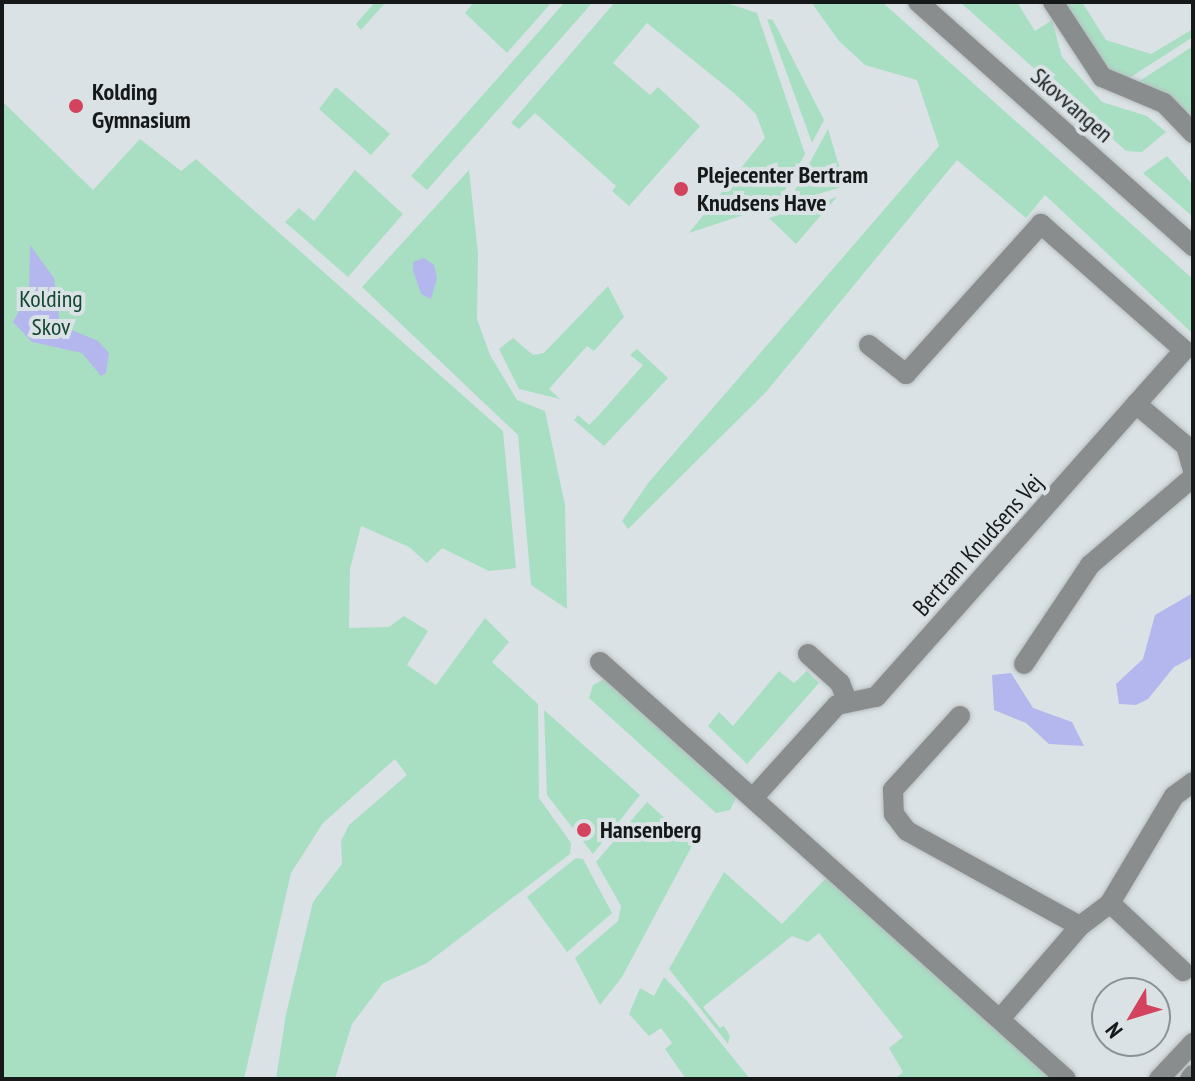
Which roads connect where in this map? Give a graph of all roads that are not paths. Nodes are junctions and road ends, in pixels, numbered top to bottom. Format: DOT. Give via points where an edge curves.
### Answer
graph roads {
  1 [pos="918,2"];
  2 [pos="1053,2"];
  3 [pos="1193,133"];
  4 [pos="1193,246"];
  5 [pos="869,345"];
  6 [pos="1136,404"];
  7 [pos="1193,470"];
  8 [pos="1193,477"];
  9 [pos="808,654"];
  10 [pos="600,662"];
  11 [pos="1024,664"];
  12 [pos="847,700"];
  13 [pos="960,716"];
  14 [pos="1193,782"];
  15 [pos="753,798"];
  16 [pos="1110,903"];
  17 [pos="1080,926"];
  18 [pos="1183,971"];
  19 [pos="1000,1019"];
  20 [pos="1193,1043"];
  21 [pos="1066,1079"];
  22 [pos="1159,1079"];
  1 -- 4 [label="street, Skovvangen"];
  2 -- 3 [label="street" via="1102,77 1164,103"];
  5 -- 6 [label="street, Bertram Knudsens Vej" via="906,374 1041,224 1184,350"];
  6 -- 7 [label="street" via="1186,446"];
  6 -- 12 [label="street, Bertram Knudsens Vej" via="876,697"];
  8 -- 11 [label="street" via="1090,565"];
  9 -- 12 [label="street" via="840,683"];
  10 -- 15 [label="street"];
  12 -- 15 [label="street, Bertram Knudsens Vej"];
  13 -- 17 [label="street" via="893,790 894,814 907,831"];
  14 -- 16 [label="street" via="1174,796"];
  15 -- 19 [label="street"];
  16 -- 17 [label="street"];
  16 -- 18 [label="street"];
  17 -- 19 [label="street"];
  19 -- 21 [label="street"];
  20 -- 22 [label="street"];
}
